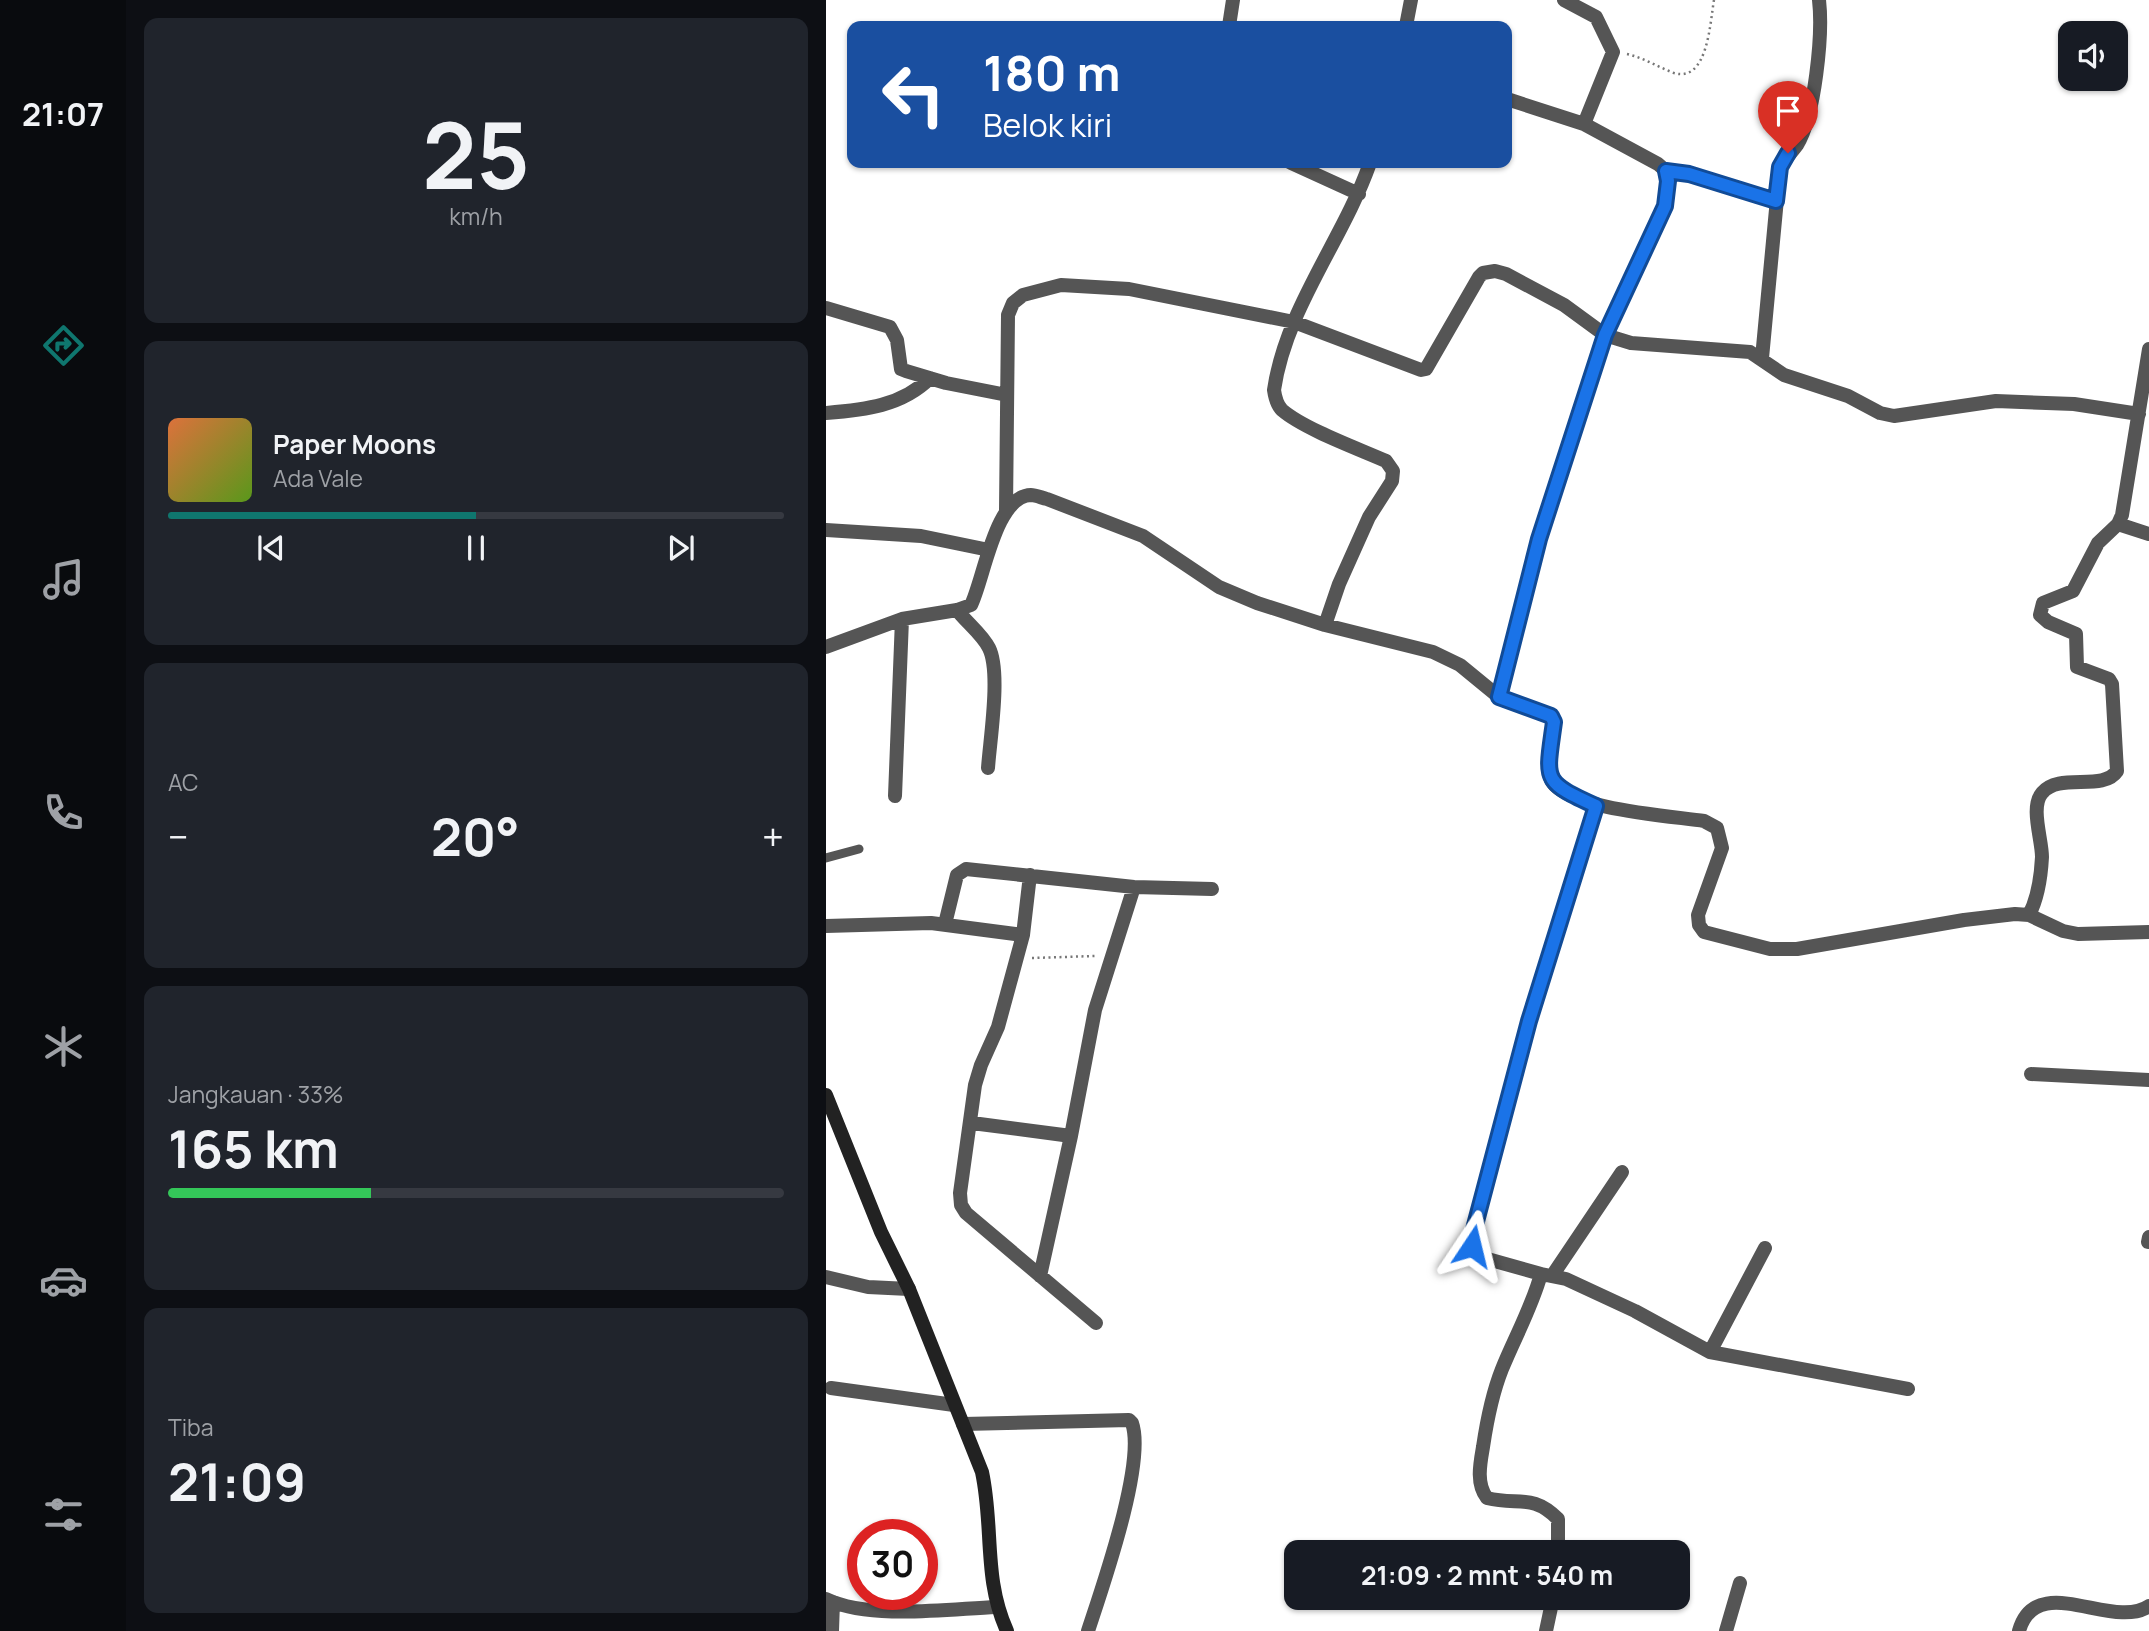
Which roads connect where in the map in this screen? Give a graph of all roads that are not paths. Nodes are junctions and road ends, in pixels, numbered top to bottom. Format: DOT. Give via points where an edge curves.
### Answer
graph roads {
  1 [pos="1233,0"];
  2 [pos="1411,0"];
  3 [pos="1564,0"];
  4 [pos="1819,0"];
  5 [pos="1229,21"];
  6 [pos="1407,21"];
  7 [pos="1512,101"];
  8 [pos="1584,124"];
  9 [pos="1302,168"];
  10 [pos="1368,168"];
  11 [pos="1666,171"];
  12 [pos="1359,194"];
  13 [pos="1776,201"];
  14 [pos="826,308"];
  15 [pos="1294,322"];
  16 [pos="1605,335"];
  17 [pos="2149,349"];
  18 [pos="1762,358"];
  19 [pos="930,378"];
  20 [pos="1007,395"];
  21 [pos="826,413"];
  22 [pos="2139,414"];
  23 [pos="1006,510"];
  24 [pos="2118,524"];
  25 [pos="826,530"];
  26 [pos="2149,534"];
  27 [pos="989,550"];
  28 [pos="957,610"];
  29 [pos="902,619"];
  30 [pos="1325,625"];
  31 [pos="826,647"];
  32 [pos="1499,697"];
  33 [pos="988,768"];
  34 [pos="895,796"];
  35 [pos="1596,806"];
  36 [pos="859,849"];
  37 [pos="826,858"];
  38 [pos="1030,875"];
  39 [pos="1134,887"];
  40 [pos="1212,889"];
  41 [pos="2029,915"];
  42 [pos="945,924"];
  43 [pos="826,926"];
  44 [pos="2149,932"];
  45 [pos="1023,935"];
  46 [pos="2031,1074"];
  47 [pos="2149,1080"];
  48 [pos="826,1095"];
  49 [pos="972,1123"];
  50 [pos="1071,1136"];
  51 [pos="1622,1171"];
  52 [pos="1765,1248"];
  53 [pos="1546,1275"];
  54 [pos="1040,1276"];
  55 [pos="826,1277"];
  56 [pos="909,1289"];
  57 [pos="1096,1323"];
  58 [pos="1710,1352"];
  59 [pos="831,1388"];
  60 [pos="1908,1388"];
  61 [pos="954,1405"];
  62 [pos="962,1424"];
  63 [pos="1558,1540"];
  64 [pos="1740,1583"];
  65 [pos="830,1600"];
  66 [pos="2149,1606"];
  67 [pos="996,1607"];
  68 [pos="1550,1610"];
  69 [pos="832,1631"];
  70 [pos="1007,1631"];
  71 [pos="1088,1631"];
  72 [pos="1546,1631"];
  73 [pos="1726,1631"];
  74 [pos="2019,1631"];
  1 -- 5 [label="street"];
  2 -- 6 [label="street"];
  3 -- 8 [label="street" via="1596,17 1613,52"];
  4 -- 13 [label="street" via="1811,105 1797,145 1780,167"];
  7 -- 8 [label="street"];
  8 -- 11 [label="street"];
  9 -- 12 [label="street"];
  10 -- 12 [label="street"];
  11 -- 13 [label="street"];
  11 -- 16 [label="street" via="1665,206"];
  12 -- 15 [label="street"];
  13 -- 18 [label="street"];
  14 -- 19 [label="street" via="890,327 901,369"];
  15 -- 16 [label="street" via="1426,369 1479,277 1494,271 1564,304"];
  15 -- 20 [label="street" via="1129,289 1061,285 1023,295 1013,303 1008,315"];
  15 -- 30 [label="street" via="1276,376 1276,400 1282,409 1317,430 1386,461 1393,471 1344,573"];
  16 -- 18 [label="street" via="1646,346 1736,350"];
  16 -- 32 [label="street" via="1539,539"];
  17 -- 22 [label="street"];
  18 -- 22 [label="street" via="1784,375 1894,416 1996,401 2074,404"];
  19 -- 20 [label="street"];
  19 -- 21 [label="street" via="896,402"];
  20 -- 23 [label="street"];
  22 -- 24 [label="street"];
  23 -- 27 [label="street"];
  23 -- 30 [label="street" via="1031,495 1047,499 1143,536 1219,587"];
  24 -- 26 [label="street"];
  24 -- 41 [label="street" via="2098,543 2073,591 2043,603 2040,609 2048,622 2076,634 2077,667 2112,684 2117,765 2108,779 2051,786 2038,800 2042,861"];
  25 -- 27 [label="street" via="920,536"];
  27 -- 28 [label="street" via="971,605"];
  28 -- 29 [label="street"];
  28 -- 33 [label="street" via="989,648 994,682"];
  29 -- 31 [label="street"];
  29 -- 34 [label="street"];
  30 -- 32 [label="street" via="1433,652 1460,665"];
  32 -- 35 [label="street" via="1551,716 1551,781"];
  35 -- 41 [label="street" via="1704,821 1717,828 1722,848 1698,915 1699,925 1704,932 1770,949 1797,949 1964,920"];
  35 -- 53 [label="street" via="1529,1021 1472,1246 1477,1255"];
  36 -- 37 [label="lane"];
  38 -- 39 [label="street"];
  38 -- 42 [label="street" via="960,872"];
  38 -- 45 [label="street"];
  39 -- 40 [label="street"];
  39 -- 50 [label="street" via="1090,1034"];
  41 -- 44 [label="street" via="2078,934"];
  42 -- 43 [label="street"];
  42 -- 45 [label="street"];
  45 -- 49 [label="street" via="998,1027 981,1065"];
  46 -- 47 [label="street"];
  48 -- 56 [label="main road"];
  49 -- 50 [label="street"];
  49 -- 54 [label="street" via="961,1205"];
  50 -- 54 [label="street"];
  51 -- 53 [label="street"];
  52 -- 58 [label="street"];
  53 -- 58 [label="street" via="1566,1279 1636,1311"];
  53 -- 63 [label="street" via="1501,1370 1488,1412 1481,1490 1487,1498 1546,1507 1558,1519"];
  54 -- 57 [label="street"];
  55 -- 56 [label="street" via="869,1287"];
  56 -- 61 [label="main road"];
  58 -- 60 [label="street"];
  59 -- 61 [label="street"];
  61 -- 62 [label="main road"];
  62 -- 67 [label="main road" via="988,1500"];
  62 -- 71 [label="street" via="1132,1423 1132,1464 1118,1538"];
  64 -- 73 [label="street"];
  65 -- 67 [label="street" via="893,1611"];
  65 -- 69 [label="street"];
  66 -- 74 [label="street" via="2130,1614 2038,1606 2028,1611"];
  67 -- 70 [label="main road"];
  68 -- 72 [label="street"];
}
